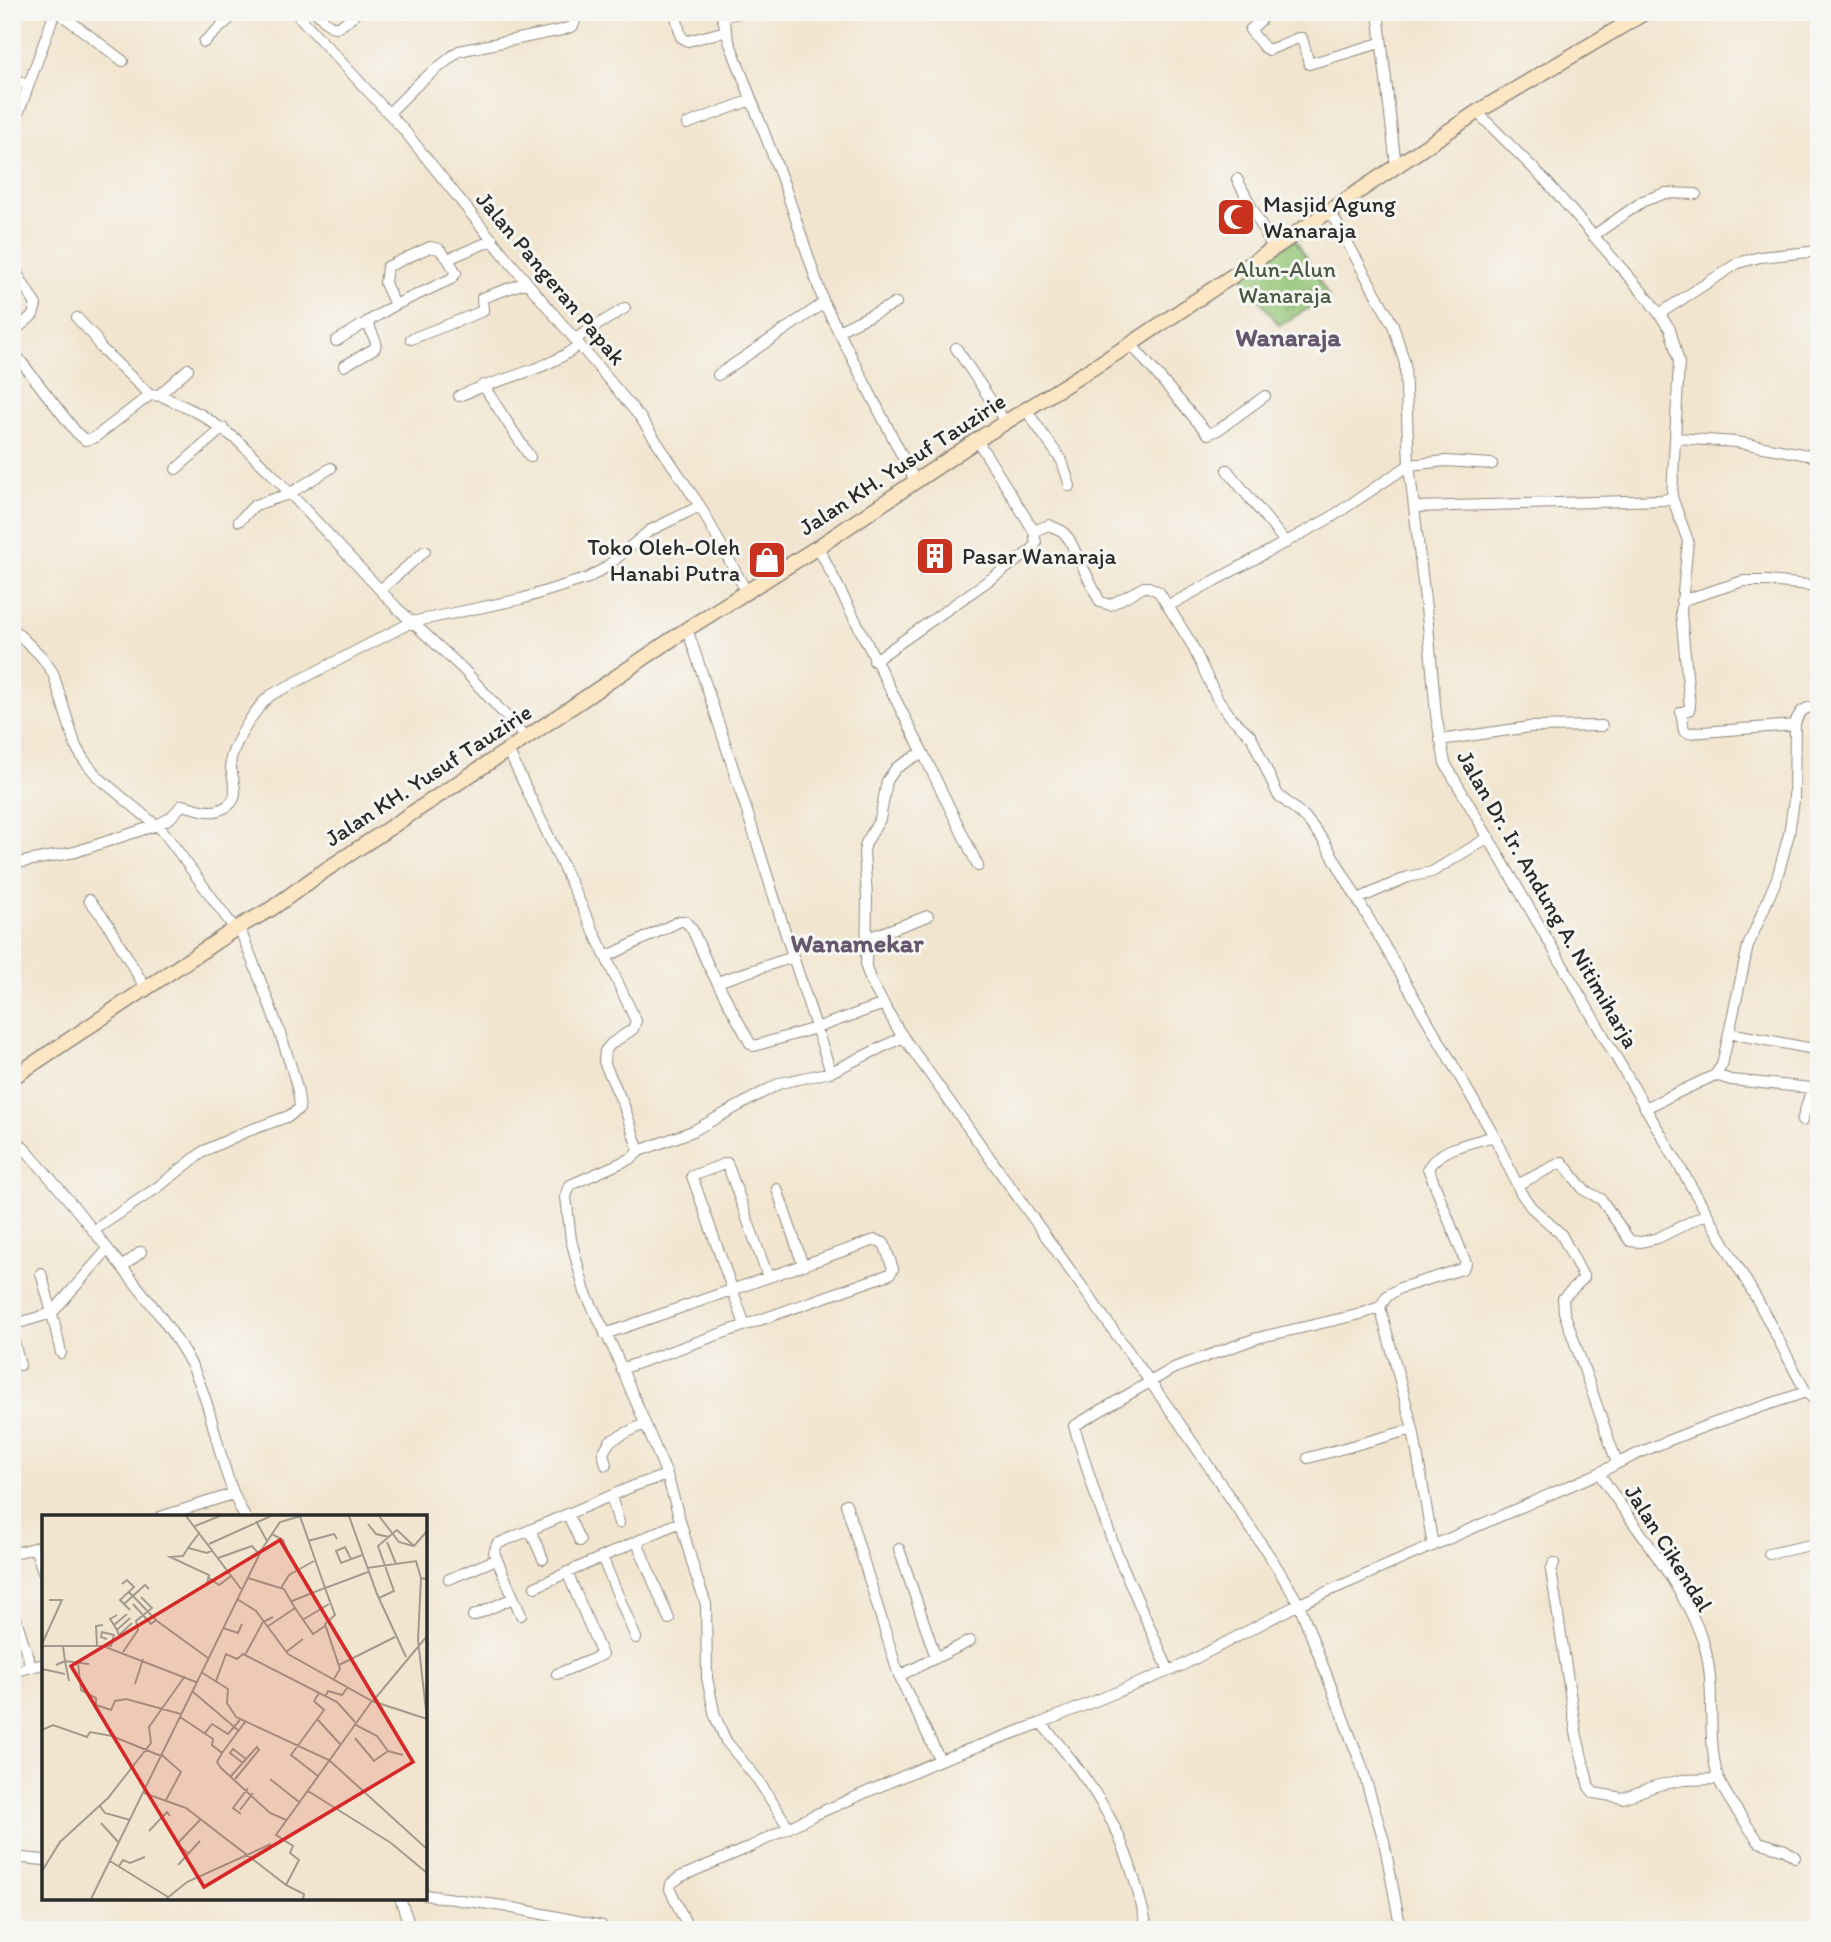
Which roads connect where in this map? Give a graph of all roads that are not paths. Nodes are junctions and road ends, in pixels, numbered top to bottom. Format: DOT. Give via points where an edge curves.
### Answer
graph roads {
  1 [pos="56,12"];
  2 [pos="237,12"];
  3 [pos="295,12"];
  4 [pos="316,12"];
  5 [pos="357,12"];
  6 [pos="578,12"];
  7 [pos="675,12"];
  8 [pos="744,12"];
  9 [pos="1258,12"];
  10 [pos="1378,12"];
  11 [pos="1646,12"];
  12 [pos="722,15"];
  13 [pos="726,31"];
  14 [pos="204,42"];
  15 [pos="1380,43"];
  16 [pos="123,61"];
  17 [pos="12,77"];
  18 [pos="27,86"];
  19 [pos="751,100"];
  20 [pos="1477,111"];
  21 [pos="389,113"];
  22 [pos="687,124"];
  23 [pos="12,131"];
  24 [pos="1396,166"];
  25 [pos="1237,179"];
  26 [pos="1696,194"];
  27 [pos="1330,211"];
  28 [pos="1593,236"];
  29 [pos="493,240"];
  30 [pos="1273,248"];
  31 [pos="1819,251"];
  32 [pos="448,258"];
  33 [pos="12,265"];
  34 [pos="527,282"];
  35 [pos="824,303"];
  36 [pos="896,303"];
  37 [pos="394,304"];
  38 [pos="625,308"];
  39 [pos="1659,314"];
  40 [pos="77,318"];
  41 [pos="367,322"];
  42 [pos="838,331"];
  43 [pos="12,333"];
  44 [pos="411,339"];
  45 [pos="336,341"];
  46 [pos="576,342"];
  47 [pos="1131,344"];
  48 [pos="956,348"];
  49 [pos="12,351"];
  50 [pos="344,366"];
  51 [pos="188,369"];
  52 [pos="718,375"];
  53 [pos="483,385"];
  54 [pos="154,395"];
  55 [pos="459,396"];
  56 [pos="1265,396"];
  57 [pos="1026,410"];
  58 [pos="1006,423"];
  59 [pos="223,428"];
  60 [pos="1675,438"];
  61 [pos="977,440"];
  62 [pos="530,457"];
  63 [pos="1819,457"];
  64 [pos="1492,464"];
  65 [pos="1409,465"];
  66 [pos="331,468"];
  67 [pos="176,469"];
  68 [pos="1227,470"];
  69 [pos="915,481"];
  70 [pos="1070,486"];
  71 [pos="289,494"];
  72 [pos="1672,497"];
  73 [pos="700,506"];
  74 [pos="1415,508"];
  75 [pos="239,521"];
  76 [pos="1034,531"];
  77 [pos="1286,543"];
  78 [pos="818,547"];
  79 [pos="425,551"];
  80 [pos="1819,586"];
  81 [pos="380,590"];
  82 [pos="746,591"];
  83 [pos="1681,601"];
  84 [pos="1168,606"];
  85 [pos="412,622"];
  86 [pos="12,628"];
  87 [pos="687,629"];
  88 [pos="874,661"];
  89 [pos="1819,706"];
  90 [pos="1795,725"];
  91 [pos="1602,726"];
  92 [pos="526,738"];
  93 [pos="1440,740"];
  94 [pos="508,750"];
  95 [pos="924,755"];
  96 [pos="157,825"];
  97 [pos="1489,838"];
  98 [pos="12,864"];
  99 [pos="978,866"];
  100 [pos="1359,899"];
  101 [pos="89,900"];
  102 [pos="928,916"];
  103 [pos="237,928"];
  104 [pos="865,939"];
  105 [pos="606,957"];
  106 [pos="793,957"];
  107 [pos="717,982"];
  108 [pos="146,989"];
  109 [pos="884,1004"];
  110 [pos="816,1028"];
  111 [pos="1729,1033"];
  112 [pos="903,1037"];
  113 [pos="1819,1050"];
  114 [pos="831,1072"];
  115 [pos="1714,1075"];
  116 [pos="12,1078"];
  117 [pos="1645,1108"];
  118 [pos="1802,1121"];
  119 [pos="12,1135"];
  120 [pos="1494,1136"];
  121 [pos="639,1151"];
  122 [pos="1517,1185"];
  123 [pos="777,1189"];
  124 [pos="1706,1214"];
  125 [pos="93,1231"];
  126 [pos="108,1249"];
  127 [pos="141,1252"];
  128 [pos="803,1265"];
  129 [pos="122,1267"];
  130 [pos="41,1273"];
  131 [pos="768,1277"];
  132 [pos="732,1289"];
  133 [pos="1380,1307"];
  134 [pos="52,1313"];
  135 [pos="12,1325"];
  136 [pos="745,1325"];
  137 [pos="606,1334"];
  138 [pos="12,1335"];
  139 [pos="61,1353"];
  140 [pos="20,1365"];
  141 [pos="621,1368"];
  142 [pos="1150,1383"];
  143 [pos="1814,1396"];
  144 [pos="644,1424"];
  145 [pos="1413,1429"];
  146 [pos="1308,1458"];
  147 [pos="1617,1463"];
  148 [pos="606,1465"];
  149 [pos="1599,1474"];
  150 [pos="667,1475"];
  151 [pos="233,1494"];
  152 [pos="611,1496"];
  153 [pos="846,1504"];
  154 [pos="166,1515"];
  155 [pos="244,1515"];
  156 [pos="568,1515"];
  157 [pos="680,1522"];
  158 [pos="619,1523"];
  159 [pos="530,1530"];
  160 [pos="580,1541"];
  161 [pos="637,1542"];
  162 [pos="1819,1543"];
  163 [pos="39,1546"];
  164 [pos="1433,1546"];
  165 [pos="899,1549"];
  166 [pos="12,1554"];
  167 [pos="1769,1554"];
  168 [pos="603,1557"];
  169 [pos="498,1559"];
  170 [pos="542,1559"];
  171 [pos="1554,1563"];
  172 [pos="568,1572"];
  173 [pos="449,1579"];
  174 [pos="535,1587"];
  175 [pos="513,1598"];
  176 [pos="1299,1604"];
  177 [pos="12,1606"];
  178 [pos="520,1615"];
  179 [pos="473,1616"];
  180 [pos="669,1619"];
  181 [pos="636,1638"];
  182 [pos="970,1641"];
  183 [pos="936,1658"];
  184 [pos="42,1664"];
  185 [pos="31,1667"];
  186 [pos="1169,1671"];
  187 [pos="12,1672"];
  188 [pos="557,1674"];
  189 [pos="900,1676"];
  190 [pos="1041,1723"];
  191 [pos="940,1760"];
  192 [pos="1718,1779"];
  193 [pos="789,1828"];
  194 [pos="12,1857"];
  195 [pos="1795,1857"];
  196 [pos="42,1860"];
  197 [pos="427,1895"];
  198 [pos="401,1900"];
  199 [pos="602,1926"];
  200 [pos="411,1930"];
  201 [pos="689,1930"];
  202 [pos="1148,1930"];
  203 [pos="1401,1930"];
  1 -- 16 [label="street"];
  1 -- 18 [label="street"];
  2 -- 14 [label="street"];
  3 -- 21 [label="street, Jalan Pangeran Papak"];
  4 -- 5 [label="street" via="334,28"];
  6 -- 21 [label="street" via="573,26 562,30 459,51"];
  7 -- 13 [label="street" via="684,40"];
  8 -- 12 [label="street"];
  9 -- 15 [label="street" via="1261,20 1251,30 1264,47 1269,50 1303,38 1309,64"];
  10 -- 15 [label="street"];
  11 -- 20 [label="main road, Jalan KH. Yusuf Tauzirie"];
  12 -- 13 [label="street"];
  13 -- 19 [label="street"];
  15 -- 24 [label="street"];
  17 -- 18 [label="street"];
  18 -- 23 [label="street"];
  19 -- 22 [label="street"];
  19 -- 35 [label="street"];
  20 -- 24 [label="main road, Jalan KH. Yusuf Tauzirie"];
  20 -- 28 [label="street"];
  21 -- 29 [label="street, Jalan Pangeran Papak"];
  24 -- 27 [label="main road, Jalan KH. Yusuf Tauzirie"];
  25 -- 30 [label="street"];
  26 -- 28 [label="street" via="1666,193 1643,201"];
  27 -- 30 [label="main road, Jalan KH. Yusuf Tauzirie"];
  27 -- 65 [label="street, Jalan Dr. Ir. Andung A. Nitimiharja" via="1400,344 1405,364"];
  28 -- 39 [label="street"];
  29 -- 32 [label="street"];
  29 -- 34 [label="street, Jalan Pangeran Papak"];
  30 -- 47 [label="main road, Jalan KH. Yusuf Tauzirie"];
  31 -- 39 [label="street" via="1738,263"];
  32 -- 37 [label="street" via="454,277"];
  32 -- 37 [label="street" via="430,247 387,267 384,283"];
  33 -- 43 [label="street" via="36,305 33,315"];
  34 -- 44 [label="street" via="482,298 482,312"];
  34 -- 46 [label="street, Jalan Pangeran Papak"];
  35 -- 42 [label="street"];
  35 -- 52 [label="street"];
  36 -- 42 [label="street"];
  37 -- 41 [label="street"];
  38 -- 46 [label="street"];
  39 -- 60 [label="street" via="1670,329 1679,362"];
  40 -- 54 [label="street" via="100,348"];
  41 -- 45 [label="street"];
  41 -- 50 [label="street" via="375,348"];
  42 -- 69 [label="street"];
  46 -- 53 [label="street" via="555,361"];
  46 -- 73 [label="street, Jalan Pangeran Papak" via="640,417"];
  47 -- 56 [label="street" via="1208,434"];
  47 -- 57 [label="main road, Jalan KH. Yusuf Tauzirie"];
  48 -- 58 [label="street"];
  49 -- 54 [label="street" via="85,440"];
  51 -- 54 [label="street"];
  53 -- 55 [label="street"];
  53 -- 62 [label="street"];
  54 -- 59 [label="street"];
  57 -- 58 [label="main road, Jalan KH. Yusuf Tauzirie"];
  57 -- 70 [label="street" via="1062,461"];
  58 -- 61 [label="main road, Jalan KH. Yusuf Tauzirie"];
  59 -- 67 [label="street"];
  59 -- 71 [label="street"];
  60 -- 63 [label="street" via="1736,442"];
  60 -- 72 [label="street"];
  61 -- 69 [label="main road, Jalan KH. Yusuf Tauzirie"];
  61 -- 76 [label="street"];
  64 -- 65 [label="street" via="1446,461"];
  65 -- 74 [label="street, Jalan Dr. Ir. Andung A. Nitimiharja"];
  65 -- 77 [label="street"];
  66 -- 71 [label="street"];
  68 -- 77 [label="street"];
  69 -- 78 [label="main road, Jalan KH. Yusuf Tauzirie"];
  71 -- 75 [label="street" via="255,505"];
  71 -- 81 [label="street"];
  72 -- 74 [label="street"];
  72 -- 83 [label="street" via="1687,536"];
  73 -- 82 [label="street, Jalan Pangeran Papak"];
  73 -- 85 [label="street" via="649,531 588,578 521,599"];
  74 -- 93 [label="street, Jalan Dr. Ir. Andung A. Nitimiharja"];
  76 -- 84 [label="street" via="1048,525 1062,531 1096,598 1104,605 1149,587 1159,592"];
  76 -- 88 [label="street" via="1032,550"];
  77 -- 84 [label="street"];
  78 -- 82 [label="main road, Jalan KH. Yusuf Tauzirie"];
  78 -- 88 [label="street"];
  79 -- 81 [label="street"];
  80 -- 83 [label="street" via="1743,581"];
  81 -- 85 [label="street"];
  82 -- 87 [label="main road, Jalan KH. Yusuf Tauzirie"];
  83 -- 90 [label="street" via="1690,707 1681,712 1686,733"];
  84 -- 100 [label="street" via="1217,698 1251,736 1278,795 1315,827"];
  85 -- 92 [label="street"];
  85 -- 96 [label="street" via="262,702 231,759 236,787 227,805 213,811 182,805"];
  86 -- 96 [label="street" via="53,673 84,760"];
  87 -- 92 [label="main road, Jalan KH. Yusuf Tauzirie"];
  87 -- 106 [label="street"];
  88 -- 95 [label="street"];
  89 -- 90 [label="street" via="1799,712"];
  90 -- 111 [label="street" via="1789,834 1777,878 1748,946"];
  91 -- 93 [label="street" via="1530,727"];
  92 -- 94 [label="main road, Jalan KH. Yusuf Tauzirie"];
  93 -- 97 [label="street, Jalan Dr. Ir. Andung A. Nitimiharja" via="1445,763"];
  94 -- 103 [label="main road, Jalan KH. Yusuf Tauzirie"];
  94 -- 105 [label="street"];
  95 -- 99 [label="street"];
  95 -- 104 [label="street" via="896,768 887,781 880,819 866,843"];
  96 -- 98 [label="street" via="75,852"];
  96 -- 103 [label="street"];
  97 -- 100 [label="street" via="1432,872 1408,877"];
  97 -- 117 [label="street, Jalan Dr. Ir. Andung A. Nitimiharja"];
  100 -- 120 [label="street"];
  101 -- 108 [label="street"];
  102 -- 104 [label="street"];
  103 -- 108 [label="main road, Jalan KH. Yusuf Tauzirie"];
  103 -- 125 [label="street" via="284,1047 299,1109 204,1152"];
  104 -- 109 [label="street" via="866,967"];
  105 -- 107 [label="street" via="685,921"];
  105 -- 121 [label="street" via="636,1024 608,1047 604,1062"];
  106 -- 107 [label="street"];
  106 -- 110 [label="street"];
  107 -- 110 [label="street" via="752,1046"];
  108 -- 116 [label="main road, Jalan KH. Yusuf Tauzirie"];
  109 -- 110 [label="street"];
  109 -- 112 [label="street"];
  110 -- 114 [label="street"];
  111 -- 113 [label="street"];
  111 -- 115 [label="street" via="1722,1065"];
  112 -- 114 [label="street"];
  112 -- 142 [label="street"];
  114 -- 121 [label="street" via="780,1083 693,1131"];
  115 -- 117 [label="street"];
  115 -- 118 [label="street" via="1810,1087 1813,1091"];
  117 -- 124 [label="street, Jalan Dr. Ir. Andung A. Nitimiharja"];
  119 -- 125 [label="street"];
  120 -- 122 [label="street"];
  120 -- 133 [label="street" via="1452,1149 1428,1168 1464,1267 1400,1288"];
  121 -- 137 [label="street" via="573,1182 566,1192 571,1240 585,1292"];
  122 -- 124 [label="street" via="1562,1162 1584,1190 1601,1199 1626,1238 1636,1242 1658,1238"];
  122 -- 147 [label="street" via="1531,1207 1561,1234 1584,1276 1563,1298 1564,1312"];
  123 -- 128 [label="street"];
  124 -- 143 [label="street, Jalan Dr. Ir. Andung A. Nitimiharja"];
  125 -- 126 [label="street"];
  126 -- 129 [label="street"];
  126 -- 134 [label="street"];
  127 -- 129 [label="street"];
  128 -- 131 [label="street"];
  128 -- 136 [label="street" via="880,1240 893,1269 890,1274"];
  129 -- 151 [label="street" via="170,1327 192,1366 212,1416"];
  130 -- 134 [label="street"];
  131 -- 132 [label="street"];
  131 -- 132 [label="street" via="727,1163 692,1176"];
  132 -- 136 [label="street"];
  132 -- 137 [label="street"];
  133 -- 142 [label="street" via="1216,1351"];
  133 -- 145 [label="street"];
  134 -- 135 [label="street"];
  134 -- 139 [label="street"];
  136 -- 141 [label="street"];
  137 -- 141 [label="street"];
  138 -- 140 [label="street"];
  141 -- 144 [label="street"];
  142 -- 176 [label="street"];
  142 -- 186 [label="street" via="1073,1428 1121,1563"];
  143 -- 147 [label="street" via="1670,1441"];
  144 -- 148 [label="street" via="610,1441 603,1452"];
  144 -- 150 [label="street"];
  145 -- 146 [label="street"];
  145 -- 164 [label="street"];
  147 -- 149 [label="street"];
  149 -- 164 [label="street"];
  149 -- 192 [label="street, Jalan Cikendal" via="1670,1578 1703,1642"];
  150 -- 152 [label="street"];
  150 -- 157 [label="street"];
  151 -- 154 [label="street"];
  151 -- 155 [label="street"];
  152 -- 156 [label="street"];
  152 -- 158 [label="street"];
  153 -- 189 [label="street"];
  156 -- 159 [label="street"];
  156 -- 160 [label="street"];
  157 -- 161 [label="street"];
  157 -- 193 [label="street" via="706,1604 707,1678 715,1716 726,1741"];
  159 -- 169 [label="street" via="497,1544 494,1553"];
  159 -- 170 [label="street"];
  161 -- 168 [label="street"];
  161 -- 180 [label="street"];
  162 -- 167 [label="street"];
  163 -- 166 [label="street"];
  164 -- 176 [label="street"];
  165 -- 183 [label="street"];
  168 -- 172 [label="street"];
  168 -- 181 [label="street"];
  169 -- 173 [label="street"];
  169 -- 175 [label="street"];
  171 -- 192 [label="street" via="1551,1570 1572,1706 1589,1787 1594,1793 1623,1798 1665,1784"];
  172 -- 174 [label="street"];
  172 -- 188 [label="street" via="602,1655"];
  175 -- 178 [label="street"];
  175 -- 179 [label="street"];
  176 -- 186 [label="street"];
  176 -- 203 [label="street" via="1361,1764 1384,1841"];
  177 -- 185 [label="street"];
  182 -- 183 [label="street"];
  183 -- 189 [label="street"];
  184 -- 185 [label="street"];
  185 -- 187 [label="street"];
  186 -- 190 [label="street"];
  189 -- 191 [label="street"];
  190 -- 191 [label="street"];
  190 -- 202 [label="street" via="1091,1786 1115,1827"];
  191 -- 193 [label="street"];
  192 -- 195 [label="street, Jalan Cikendal" via="1759,1842"];
  193 -- 201 [label="street" via="671,1884 671,1894"];
  194 -- 196 [label="street"];
  197 -- 199 [label="street"];
  198 -- 200 [label="street"];
}
